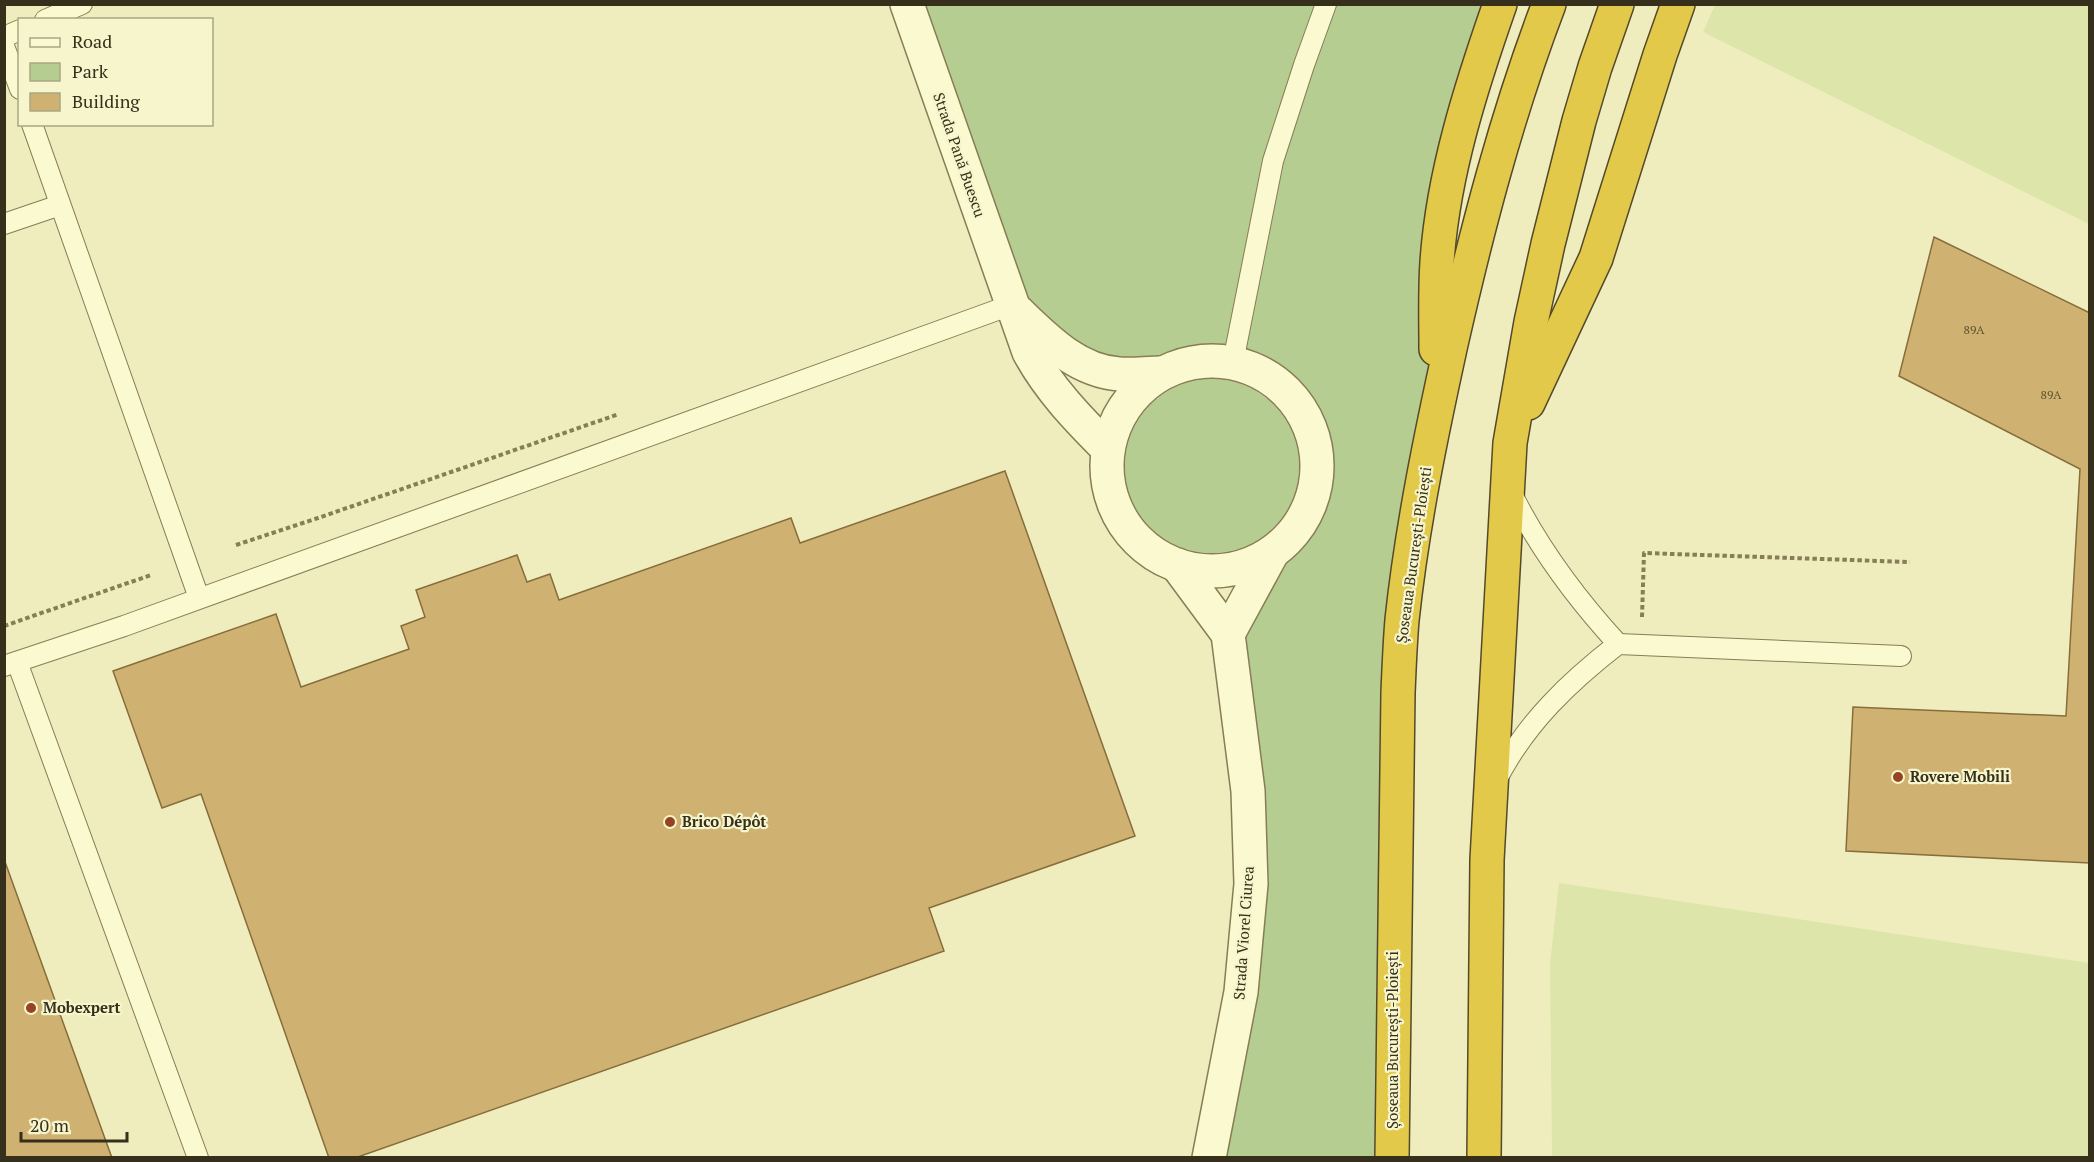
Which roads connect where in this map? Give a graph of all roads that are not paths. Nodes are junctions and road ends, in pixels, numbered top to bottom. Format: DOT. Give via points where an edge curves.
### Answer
graph roads {
  1 [pos="82,4"];
  2 [pos="907,4"];
  3 [pos="1326,4"];
  4 [pos="1500,4"];
  5 [pos="1549,4"];
  6 [pos="1617,4"];
  7 [pos="1678,4"];
  8 [pos="50,18"];
  9 [pos="18,31"];
  10 [pos="4,37"];
  11 [pos="4,46"];
  12 [pos="18,84"];
  13 [pos="33,126"];
  14 [pos="60,205"];
  15 [pos="4,224"];
  16 [pos="1011,305"];
  17 [pos="1233,362"];
  18 [pos="1161,373"];
  19 [pos="1435,417"];
  20 [pos="1510,443"];
  21 [pos="1107,448"];
  22 [pos="1506,484"];
  23 [pos="1272,553"];
  24 [pos="1177,566"];
  25 [pos="199,598"];
  26 [pos="1228,634"];
  27 [pos="1618,644"];
  28 [pos="1901,656"];
  29 [pos="11,664"];
  30 [pos="1489,795"];
  31 [pos="198,1158"];
  32 [pos="1209,1158"];
  33 [pos="1392,1158"];
  34 [pos="1484,1158"];
  1 -- 8 [label="lane"];
  2 -- 16 [label="street, Strada Pană Buescu"];
  3 -- 17 [label="lane" via="1273,161"];
  4 -- 19 [label="highway" via="1447,186 1437,262"];
  5 -- 19 [label="highway, Șoseaua București-Ploiești" via="1518,92 1480,224"];
  6 -- 20 [label="highway" via="1579,121 1548,244"];
  7 -- 20 [label="highway" via="1596,258"];
  9 -- 10 [label="lane"];
  11 -- 12 [label="lane"];
  13 -- 14 [label="lane"];
  14 -- 15 [label="lane"];
  14 -- 25 [label="lane"];
  16 -- 18 [label="street, Strada Pană Buescu" via="1060,351 1097,370 1118,374"];
  16 -- 21 [label="street, Strada Pană Buescu" via="1039,371"];
  16 -- 25 [label="lane"];
  17 -- 18 [label="street" via="1197,361"];
  17 -- 23 [label="street" via="1266,375 1284,388 1313,435 1318,459 1310,506 1288,539"];
  18 -- 21 [label="street" via="1136,392 1117,418"];
  19 -- 33 [label="highway, Șoseaua București-Ploiești" via="1412,548 1399,669"];
  20 -- 22 [label="highway"];
  21 -- 24 [label="street" via="1106,478 1114,506 1129,532 1150,552"];
  22 -- 27 [label="lane" via="1544,552"];
  22 -- 30 [label="highway"];
  23 -- 24 [label="street" via="1242,567 1209,572"];
  23 -- 26 [label="street"];
  24 -- 26 [label="street, Strada Viorel Ciurea"];
  25 -- 29 [label="lane"];
  26 -- 32 [label="street, Strada Viorel Ciurea" via="1248,791 1251,884 1241,992"];
  27 -- 28 [label="lane"];
  27 -- 30 [label="lane" via="1561,692 1533,723"];
  29 -- 31 [label="lane"];
  30 -- 34 [label="highway"];
}
